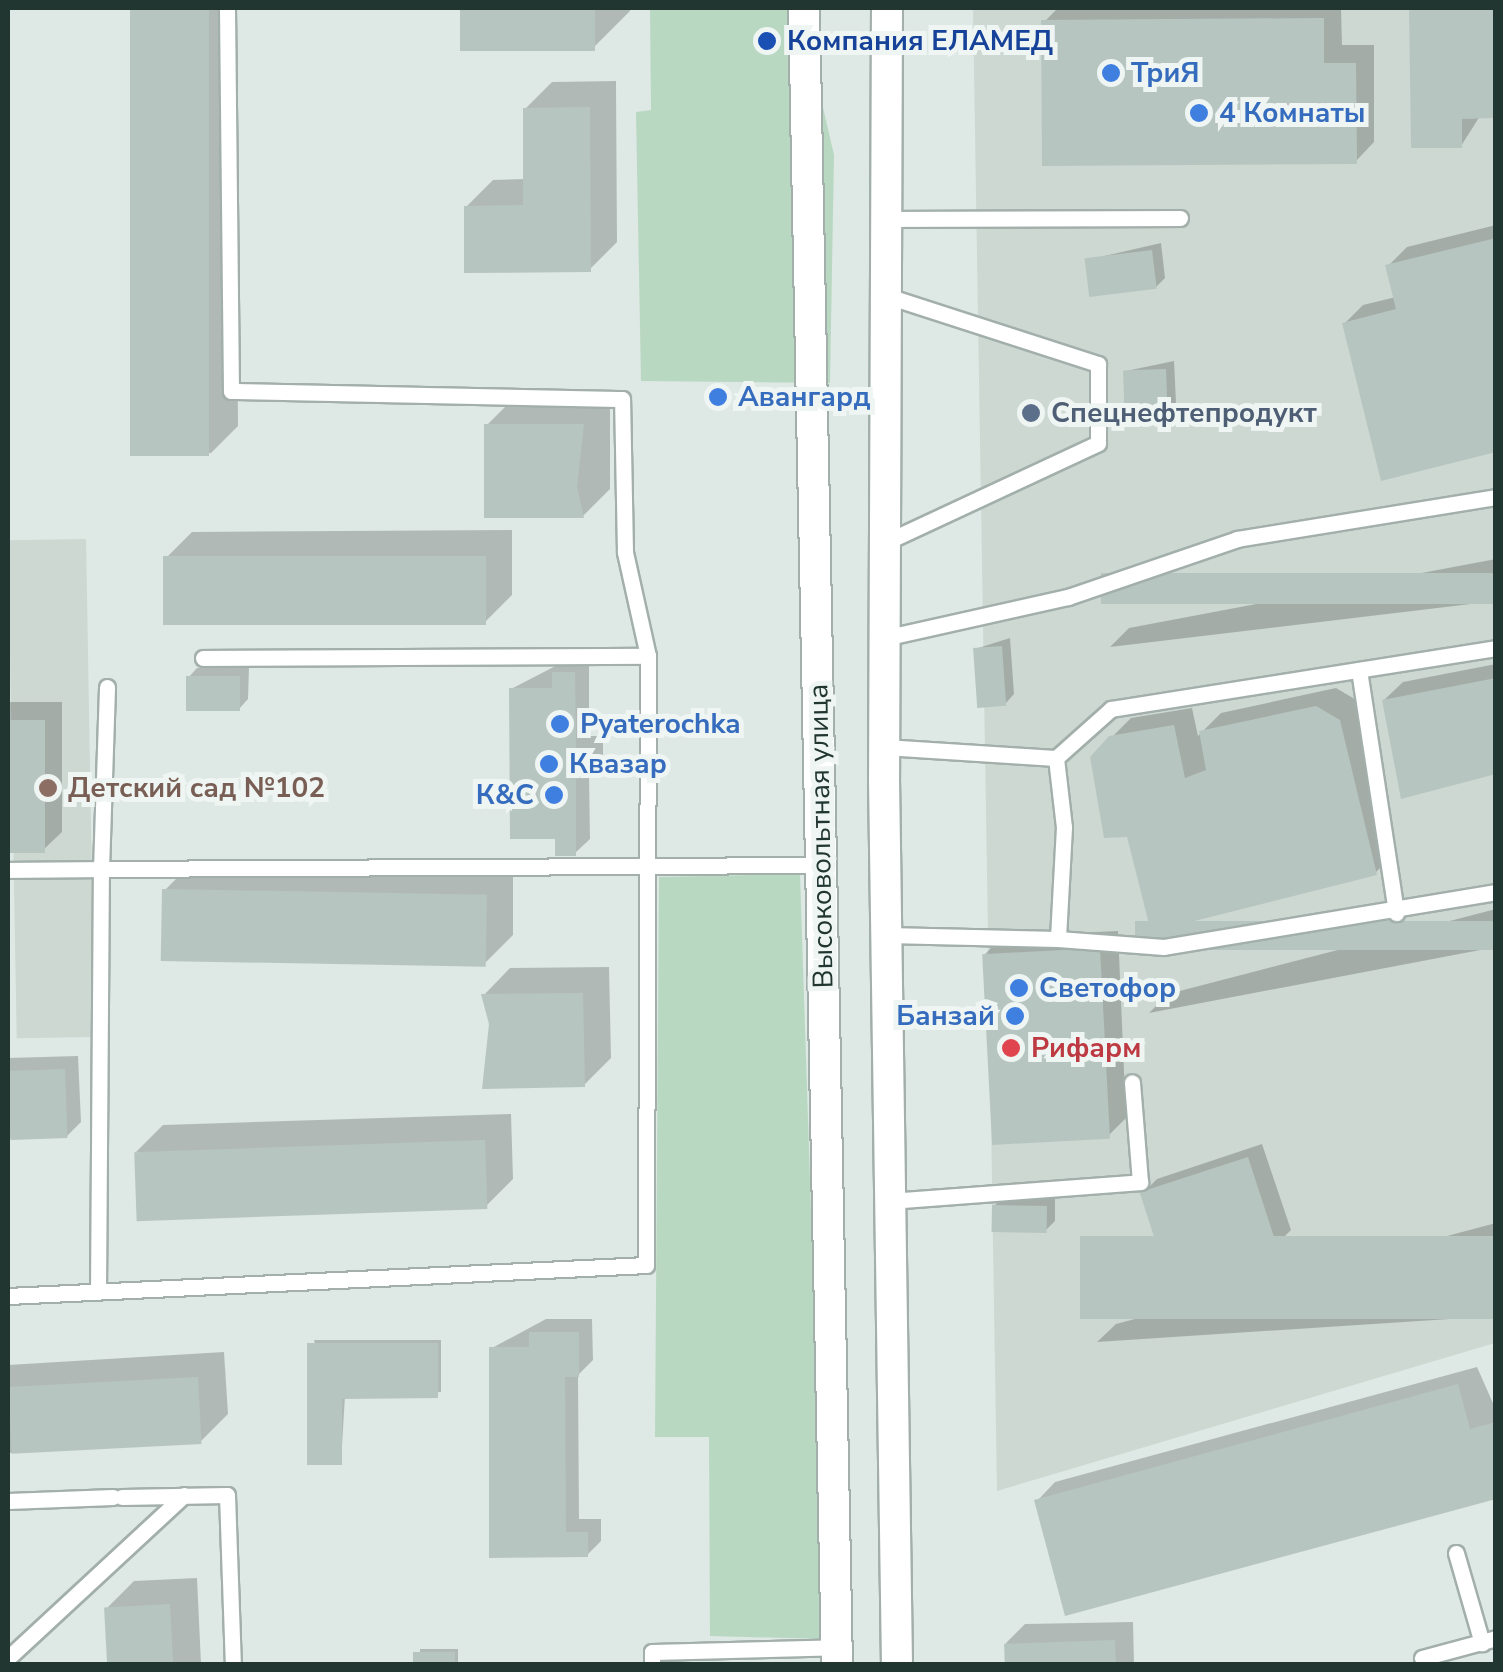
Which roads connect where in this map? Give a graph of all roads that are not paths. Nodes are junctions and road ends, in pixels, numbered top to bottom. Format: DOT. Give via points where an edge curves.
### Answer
graph roads {
  1 [pos="226,8"];
  2 [pos="804,8"];
  3 [pos="887,8"];
  4 [pos="1180,218"];
  5 [pos="885,219"];
  6 [pos="885,295"];
  7 [pos="1496,496"];
  8 [pos="884,542"];
  9 [pos="884,638"];
  10 [pos="1496,648"];
  11 [pos="648,656"];
  12 [pos="203,658"];
  13 [pos="1360,670"];
  14 [pos="107,687"];
  15 [pos="884,748"];
  16 [pos="1056,758"];
  17 [pos="821,865"];
  18 [pos="102,869"];
  19 [pos="647,869"];
  20 [pos="8,870"];
  21 [pos="1496,892"];
  22 [pos="1396,913"];
  23 [pos="887,934"];
  24 [pos="1058,939"];
  25 [pos="1132,1082"];
  26 [pos="890,1201"];
  27 [pos="98,1292"];
  28 [pos="8,1296"];
  29 [pos="184,1495"];
  30 [pos="8,1501"];
  31 [pos="1456,1553"];
  32 [pos="1489,1640"];
  33 [pos="837,1656"];
  34 [pos="8,1658"];
  35 [pos="1422,1658"];
  36 [pos="233,1664"];
  37 [pos="652,1664"];
  38 [pos="896,1664"];
  1 -- 11 [label="lane" via="231,391 622,399 625,552"];
  2 -- 17 [label="street, Высоковольтная улица"];
  3 -- 5 [label="street"];
  4 -- 5 [label="lane"];
  5 -- 6 [label="street"];
  6 -- 8 [label="street"];
  6 -- 8 [label="lane" via="1098,364 1098,443"];
  7 -- 9 [label="lane" via="1237,540 1068,597"];
  8 -- 9 [label="street"];
  9 -- 15 [label="street"];
  10 -- 13 [label="lane"];
  11 -- 12 [label="lane"];
  11 -- 19 [label="lane"];
  13 -- 16 [label="lane" via="1111,708"];
  13 -- 22 [label="lane"];
  14 -- 18 [label="lane"];
  15 -- 16 [label="lane"];
  15 -- 23 [label="street"];
  16 -- 24 [label="lane" via="1064,827"];
  17 -- 19 [label="lane"];
  17 -- 33 [label="street, Высоковольтная улица"];
  18 -- 19 [label="lane"];
  18 -- 20 [label="lane"];
  18 -- 27 [label="lane"];
  19 -- 27 [label="lane" via="646,1266"];
  21 -- 22 [label="lane"];
  22 -- 24 [label="lane" via="1164,948"];
  23 -- 24 [label="lane"];
  23 -- 26 [label="street"];
  25 -- 26 [label="lane" via="1140,1182"];
  26 -- 38 [label="street"];
  27 -- 28 [label="lane"];
  29 -- 30 [label="lane"];
  29 -- 34 [label="lane"];
  29 -- 36 [label="lane" via="227,1494"];
  31 -- 32 [label="lane"];
  32 -- 35 [label="lane"];
  33 -- 37 [label="lane" via="652,1652"];
}
